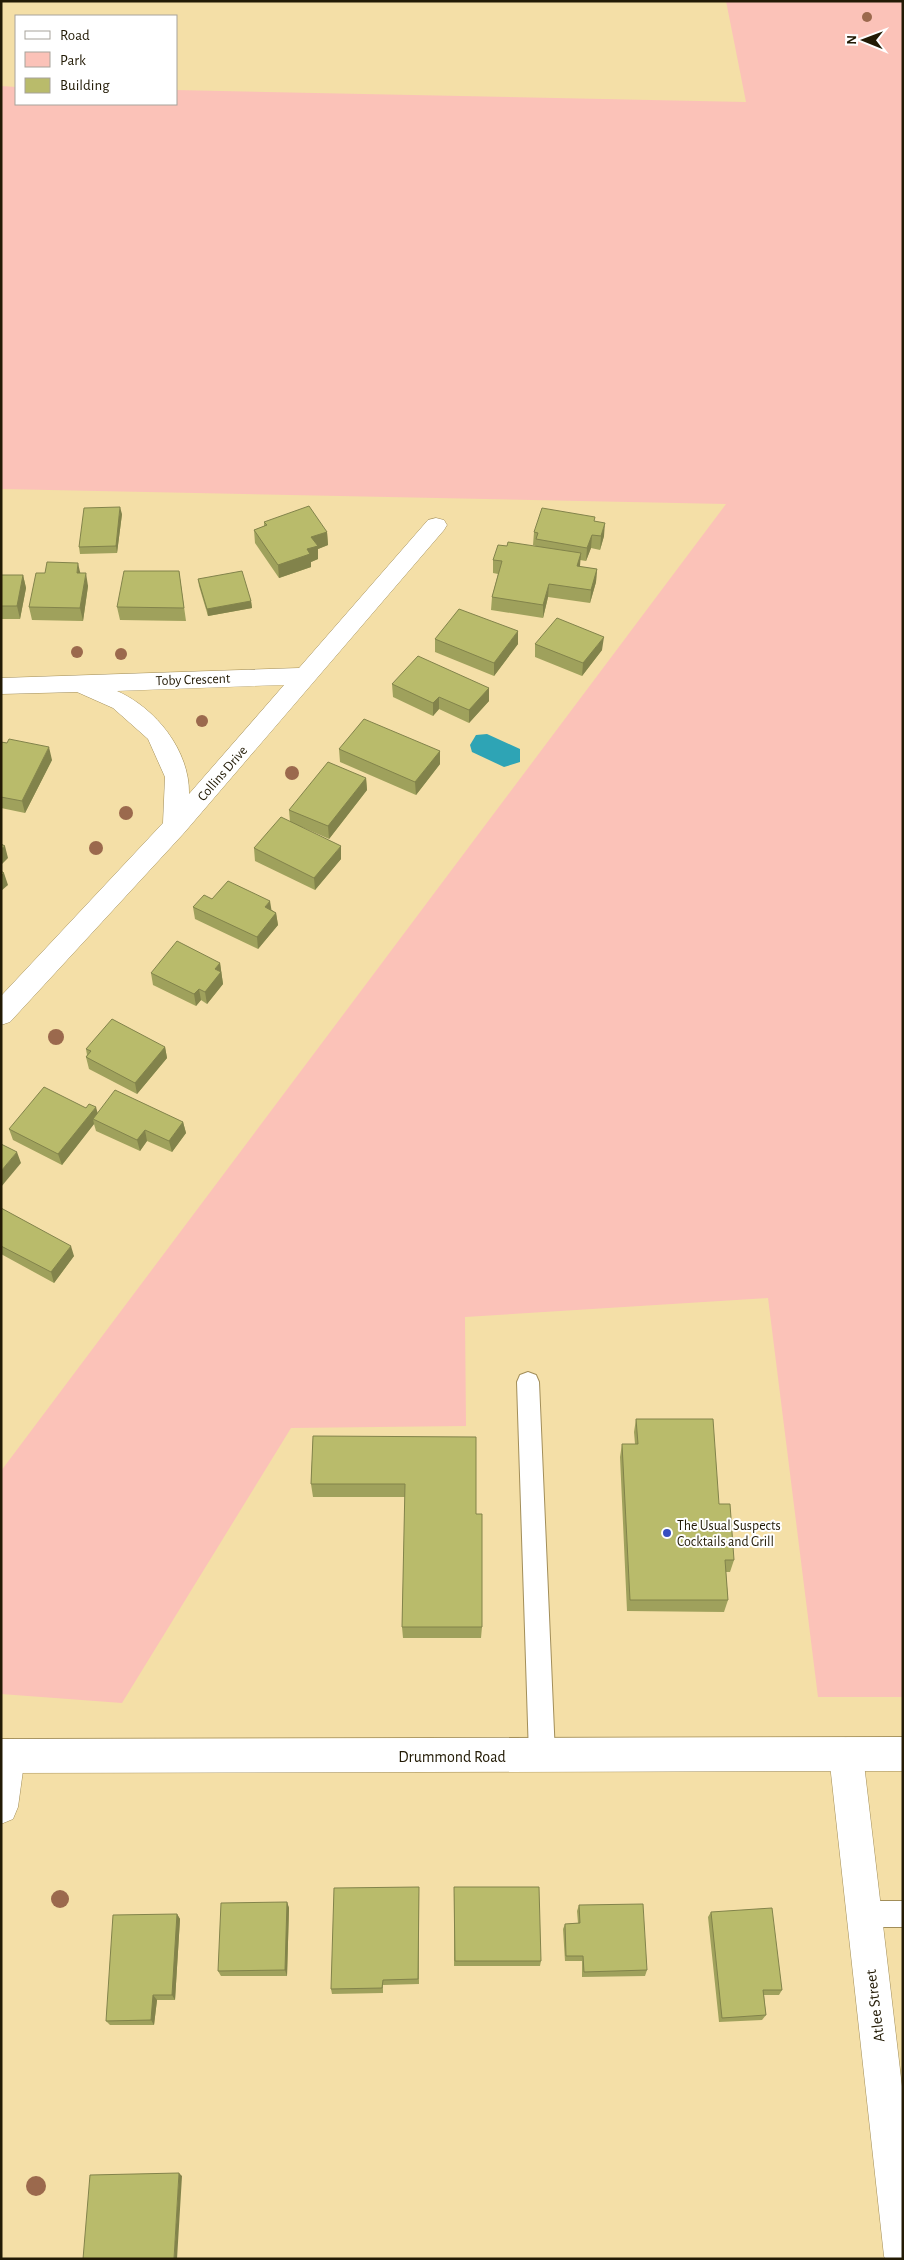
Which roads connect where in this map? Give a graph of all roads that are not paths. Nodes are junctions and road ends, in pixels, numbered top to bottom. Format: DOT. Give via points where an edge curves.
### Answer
graph roads {
  1 [pos="436,525"];
  2 [pos="306,676"];
  3 [pos="79,683"];
  4 [pos="1,686"];
  5 [pos="175,826"];
  6 [pos="1,1014"];
  7 [pos="528,1382"];
  8 [pos="903,1754"];
  9 [pos="846,1755"];
  10 [pos="4,1756"];
  11 [pos="542,1756"];
  12 [pos="1,1807"];
  13 [pos="864,1914"];
  14 [pos="903,1914"];
  15 [pos="894,2102"];
  16 [pos="903,2256"];
  1 -- 2 [label="street, Collins Drive"];
  2 -- 3 [label="street, Toby Crescent"];
  2 -- 5 [label="street, Collins Drive"];
  3 -- 4 [label="street, Toby Crescent"];
  3 -- 5 [label="street, Toby Crescent" via="121,702 158,734 177,777"];
  5 -- 6 [label="street, Collins Drive"];
  7 -- 11 [label="lane"];
  8 -- 9 [label="street, Drummond Road"];
  9 -- 11 [label="street, Drummond Road"];
  9 -- 13 [label="street, Atlee Street"];
  10 -- 11 [label="street, Drummond Road"];
  10 -- 12 [label="street"];
  13 -- 14 [label="lane"];
  13 -- 15 [label="street, Atlee Street"];
  15 -- 16 [label="street, Atlee Street"];
}
